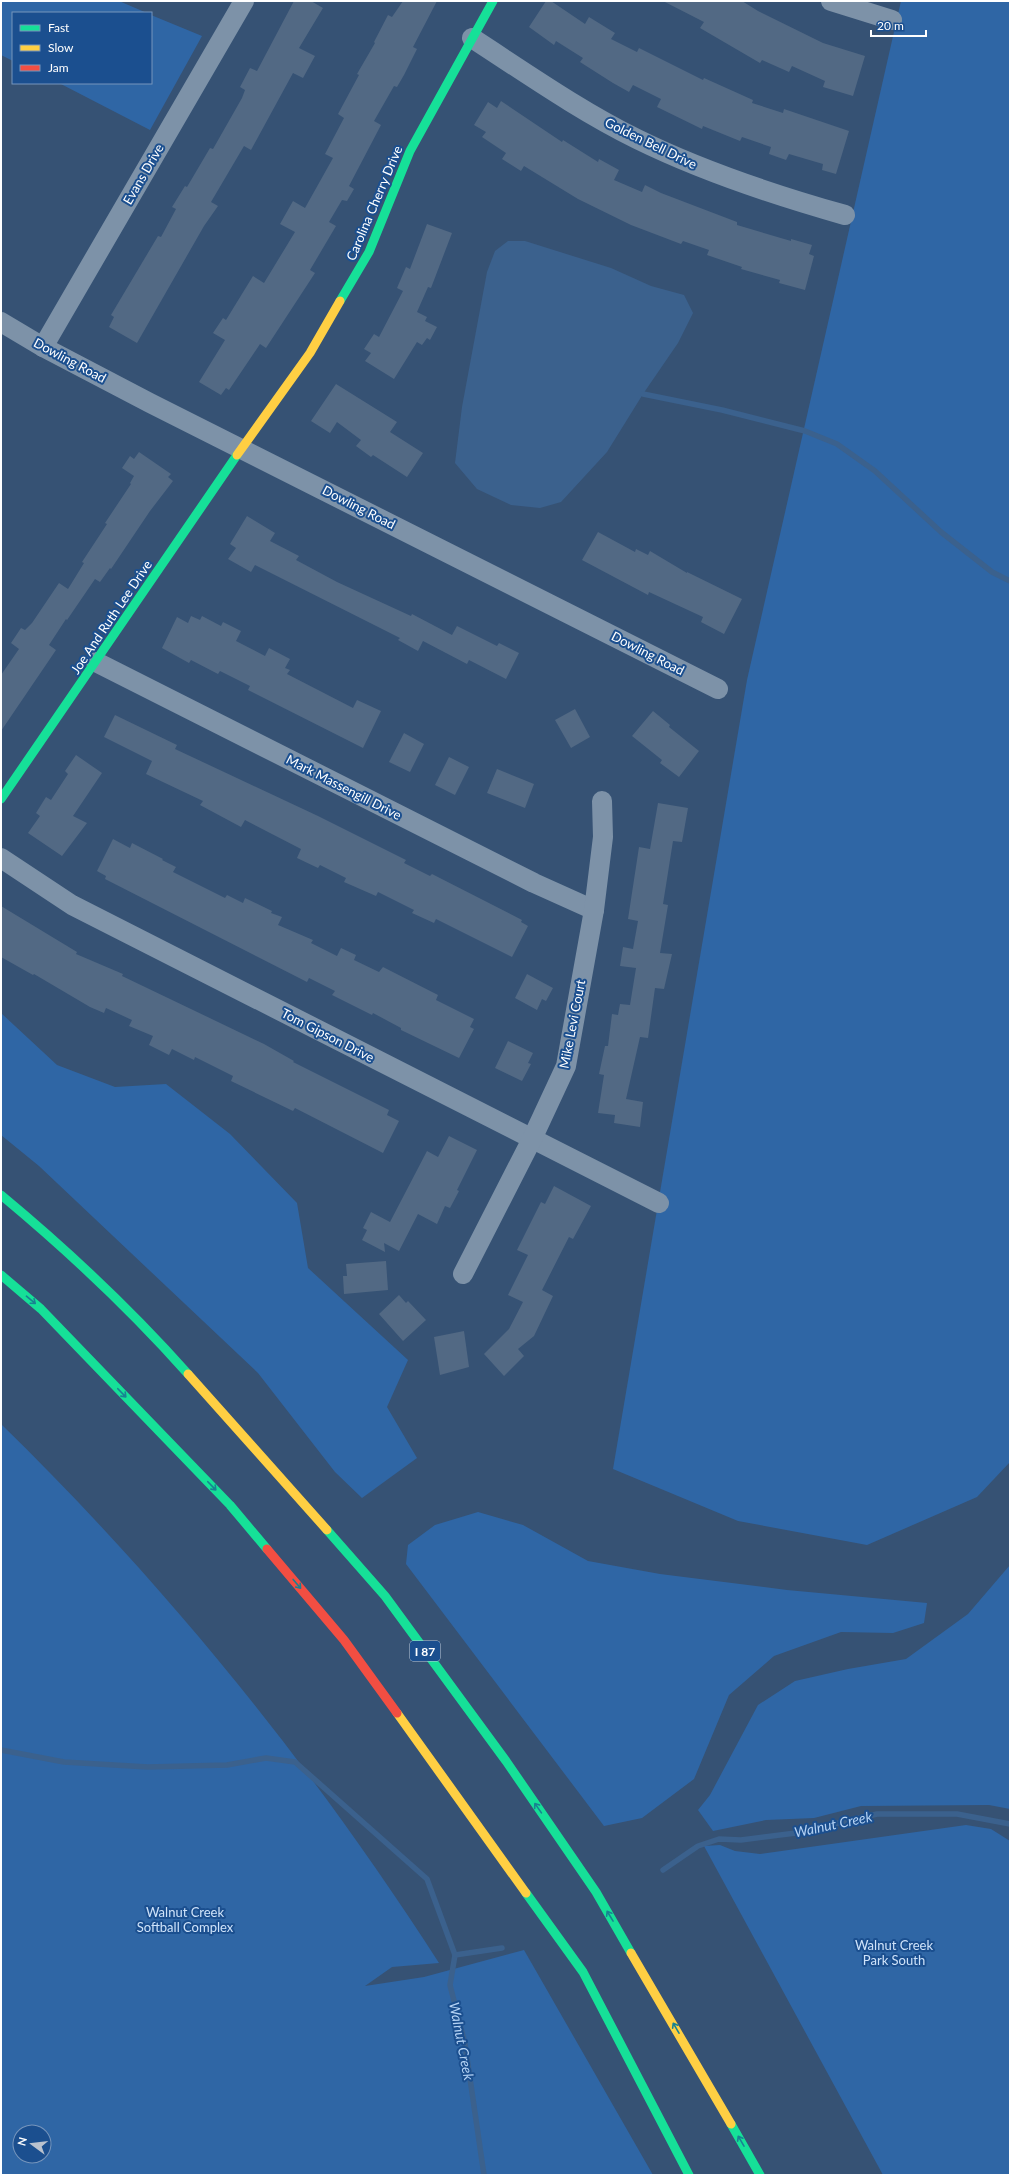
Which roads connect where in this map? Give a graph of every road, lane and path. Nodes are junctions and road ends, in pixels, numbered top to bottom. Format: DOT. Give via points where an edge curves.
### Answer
graph roads {
  1 [pos="244,1"];
  2 [pos="493,1"];
  3 [pos="831,1"];
  4 [pos="892,20"];
  5 [pos="472,38"];
  6 [pos="845,215"];
  7 [pos="1,322"];
  8 [pos="43,347"];
  9 [pos="242,448"];
  10 [pos="96,662"];
  11 [pos="718,689"];
  12 [pos="1,799"];
  13 [pos="602,801"];
  14 [pos="1,858"];
  15 [pos="594,910"];
  16 [pos="532,1139"];
  17 [pos="1,1195"];
  18 [pos="659,1203"];
  19 [pos="463,1274"];
  20 [pos="1,1275"];
  21 [pos="689,2175"];
  22 [pos="760,2175"];
  1 -- 8 [label="street, Evans Drive"];
  2 -- 5 [label="main road, Carolina Cherry Drive"];
  3 -- 4 [label="street"];
  5 -- 6 [label="street, Golden Bell Drive" via="562,96 637,139 766,192"];
  5 -- 9 [label="main road, Carolina Cherry Drive" via="410,151 369,252 310,353"];
  7 -- 8 [label="street, Dowling Road"];
  8 -- 9 [label="street, Dowling Road"];
  9 -- 10 [label="main road, Joe And Ruth Lee Drive"];
  9 -- 11 [label="street, Dowling Road"];
  10 -- 12 [label="main road, Joe And Ruth Lee Drive"];
  10 -- 15 [label="street, Mark Massengill Drive" via="534,883"];
  13 -- 15 [label="street, Mike Levi Court" via="603,837"];
  14 -- 16 [label="street, Tom Gipson Drive" via="72,905"];
  15 -- 16 [label="street, Mike Levi Court" via="566,1066"];
  16 -- 18 [label="street, Tom Gipson Drive"];
  16 -- 19 [label="street, Mike Levi Court"];
  22 -- 17 [label="main road, I 87, one-way" via="596,1892 506,1761 385,1596 157,1339"];
  20 -- 21 [label="main road, one-way" via="41,1309 230,1505 344,1640 583,1972"];
}
